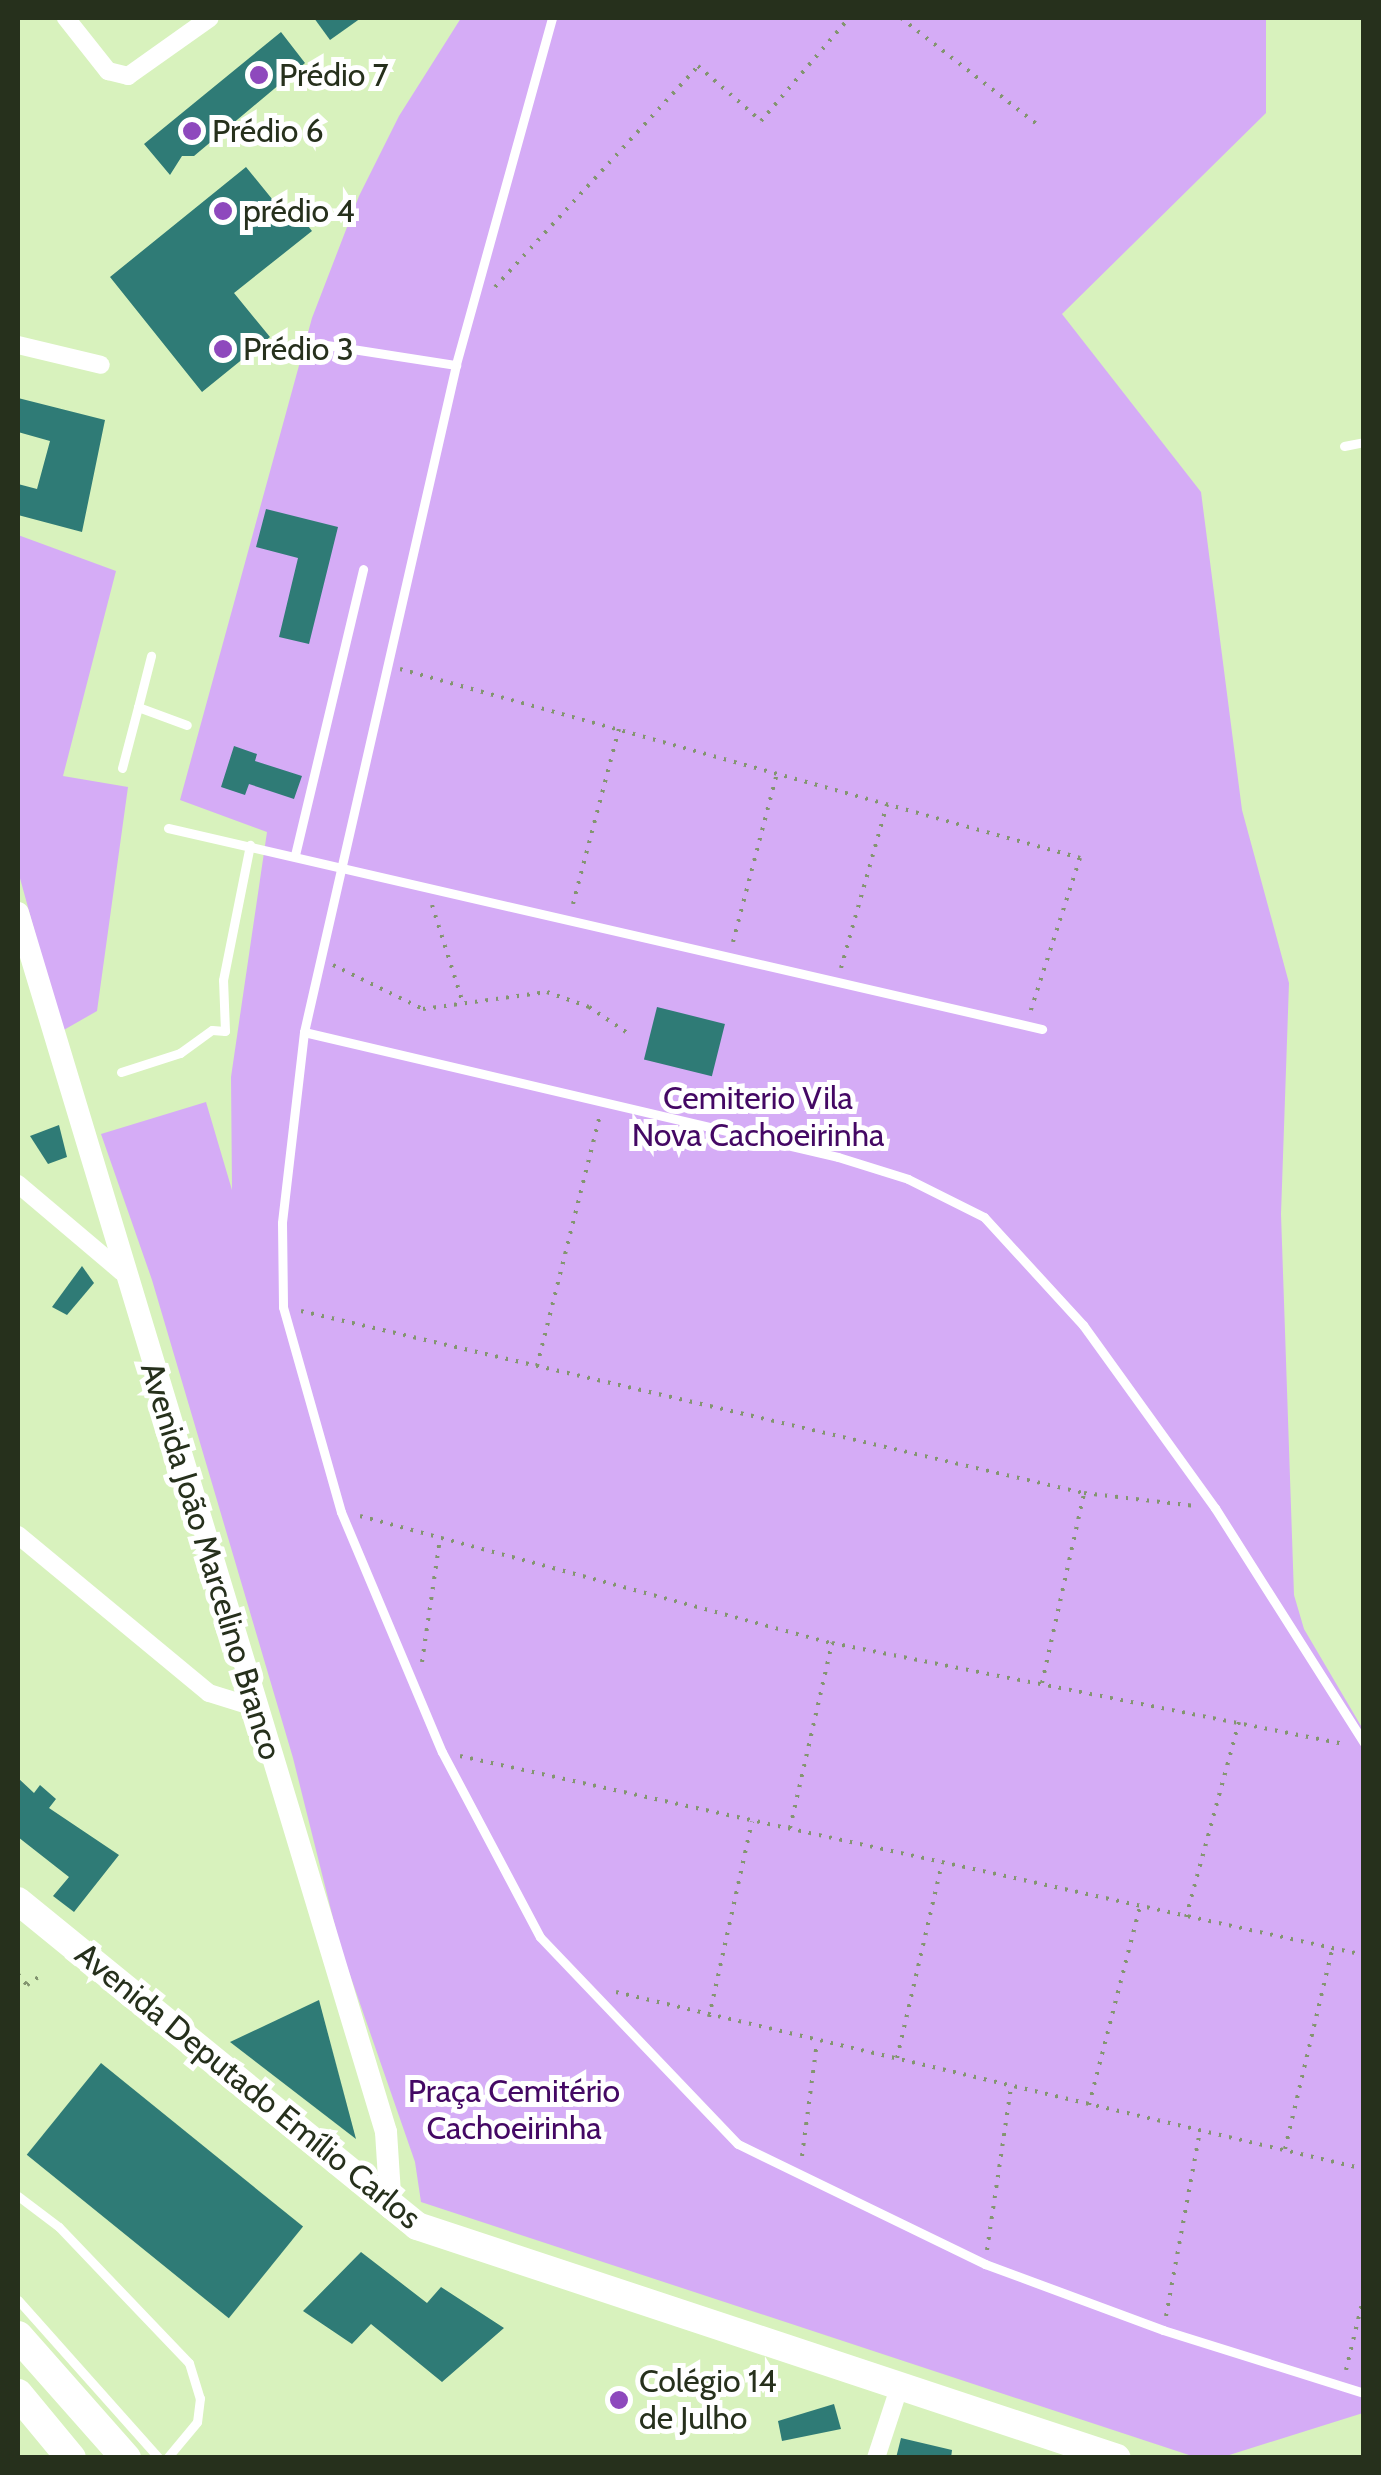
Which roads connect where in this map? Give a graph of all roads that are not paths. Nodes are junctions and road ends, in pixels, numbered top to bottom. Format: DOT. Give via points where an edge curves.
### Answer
graph roads {
  1 [pos="66,18"];
  2 [pos="210,18"];
  3 [pos="552,18"];
  4 [pos="320,344"];
  5 [pos="18,345"];
  6 [pos="101,365"];
  7 [pos="456,366"];
  8 [pos="1364,442"];
  9 [pos="1344,446"];
  10 [pos="363,569"];
  11 [pos="151,656"];
  12 [pos="138,707"];
  13 [pos="186,725"];
  14 [pos="122,768"];
  15 [pos="168,828"];
  16 [pos="250,845"];
  17 [pos="295,856"];
  18 [pos="343,867"];
  19 [pos="18,913"];
  20 [pos="1042,1029"];
  21 [pos="304,1032"];
  22 [pos="121,1072"];
  23 [pos="18,1184"];
  24 [pos="122,1272"];
  25 [pos="18,1535"];
  26 [pos="254,1707"];
  27 [pos="1364,1743"];
  28 [pos="18,1901"];
  29 [pos="18,2196"];
  30 [pos="391,2209"];
  31 [pos="18,2300"];
  32 [pos="18,2336"];
  33 [pos="900,2385"];
  34 [pos="1364,2393"];
  35 [pos="18,2394"];
  36 [pos="71,2458"];
  37 [pos="126,2458"];
  38 [pos="159,2458"];
  39 [pos="167,2458"];
  40 [pos="876,2458"];
  41 [pos="1117,2458"];
  1 -- 2 [label="street" via="108,70 128,76"];
  3 -- 7 [label="lane"];
  4 -- 7 [label="lane"];
  5 -- 6 [label="street"];
  7 -- 18 [label="lane"];
  8 -- 9 [label="lane"];
  10 -- 17 [label="lane"];
  11 -- 12 [label="lane"];
  12 -- 13 [label="lane"];
  12 -- 14 [label="lane"];
  15 -- 16 [label="lane"];
  16 -- 17 [label="lane"];
  16 -- 22 [label="lane" via="223,980 226,1030 212,1030 180,1053"];
  17 -- 18 [label="lane"];
  18 -- 20 [label="lane"];
  18 -- 21 [label="lane"];
  19 -- 24 [label="street, Avenida João Marcelino Branco"];
  21 -- 27 [label="lane" via="873,1168 984,1218 1082,1326 1215,1508"];
  21 -- 34 [label="lane" via="282,1224 284,1306 341,1512 442,1752 540,1938 738,2144 985,2264 1163,2330"];
  23 -- 24 [label="street"];
  24 -- 26 [label="street, Avenida João Marcelino Branco"];
  25 -- 26 [label="street" via="208,1693"];
  26 -- 30 [label="street, Avenida João Marcelino Branco" via="386,2132"];
  28 -- 30 [label="main road, Avenida Deputado Emílio Carlos"];
  29 -- 39 [label="lane" via="59,2227 188,2363 200,2398 197,2422"];
  30 -- 33 [label="main road, Avenida Deputado Emílio Carlos" via="417,2226"];
  31 -- 38 [label="lane"];
  32 -- 37 [label="main road"];
  33 -- 40 [label="street"];
  33 -- 41 [label="main road, Avenida Deputado Emílio Carlos"];
  35 -- 36 [label="main road"];
}
